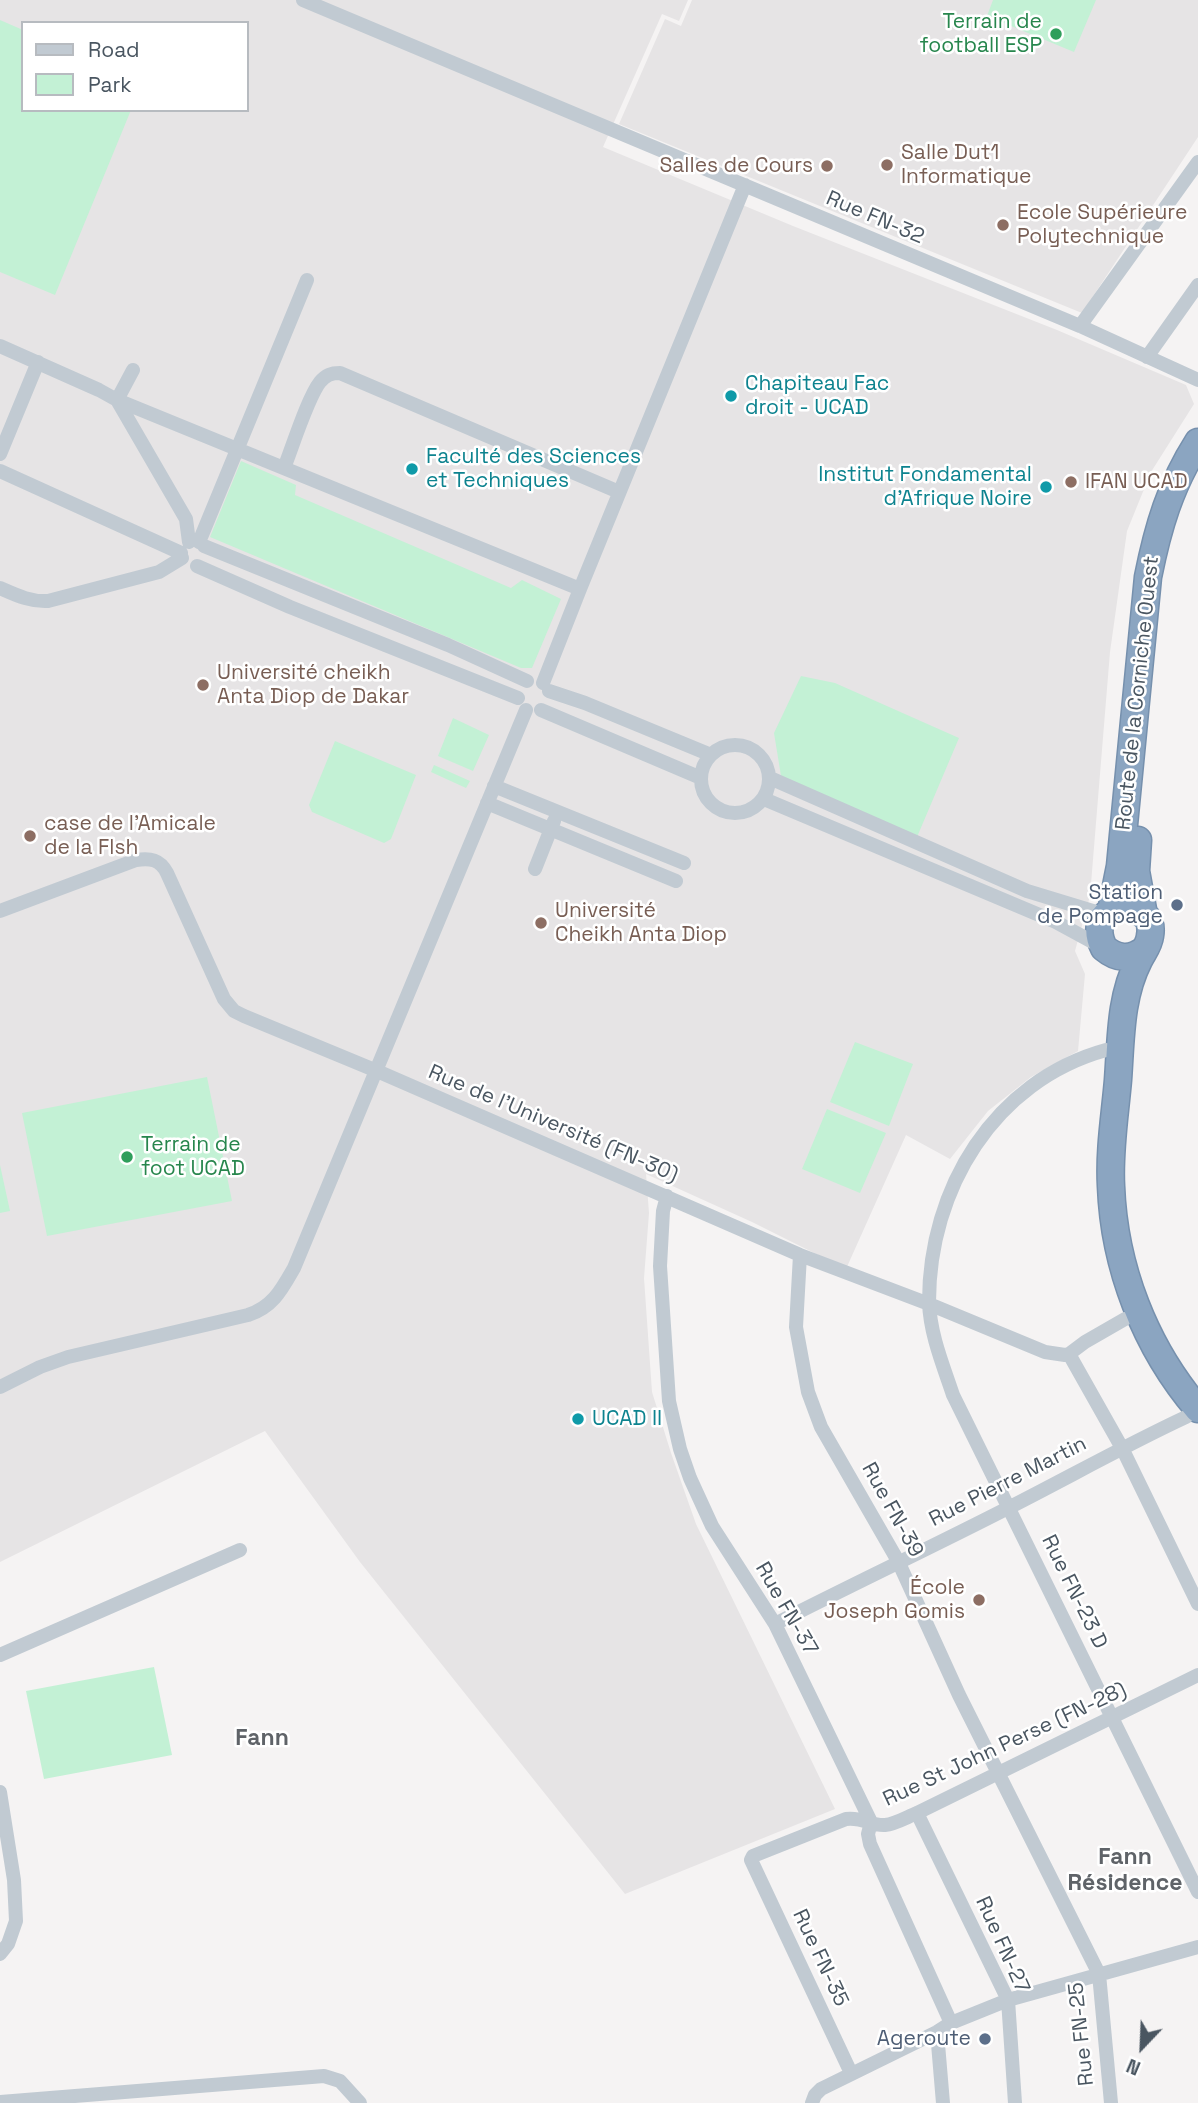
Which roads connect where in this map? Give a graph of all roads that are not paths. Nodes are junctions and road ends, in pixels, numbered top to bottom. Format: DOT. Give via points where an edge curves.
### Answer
graph roads {
  1 [pos="303,0"];
  2 [pos="1198,162"];
  3 [pos="745,185"];
  4 [pos="307,279"];
  5 [pos="1198,285"];
  6 [pos="1080,327"];
  7 [pos="0,346"];
  8 [pos="1147,357"];
  9 [pos="38,362"];
  10 [pos="133,370"];
  11 [pos="1198,380"];
  12 [pos="117,400"];
  13 [pos="1198,442"];
  14 [pos="237,449"];
  15 [pos="0,454"];
  16 [pos="1198,467"];
  17 [pos="284,468"];
  18 [pos="0,471"];
  19 [pos="619,492"];
  20 [pos="191,548"];
  21 [pos="197,566"];
  22 [pos="0,588"];
  23 [pos="580,589"];
  24 [pos="527,681"];
  25 [pos="546,687"];
  26 [pos="528,706"];
  27 [pos="711,755"];
  28 [pos="701,778"];
  29 [pos="770,778"];
  30 [pos="494,786"];
  31 [pos="764,799"];
  32 [pos="487,803"];
  33 [pos="558,812"];
  34 [pos="590,825"];
  35 [pos="551,828"];
  36 [pos="583,842"];
  37 [pos="642,846"];
  38 [pos="635,863"];
  39 [pos="684,863"];
  40 [pos="535,869"];
  41 [pos="676,881"];
  42 [pos="0,911"];
  43 [pos="1109,913"];
  44 [pos="1144,915"];
  45 [pos="1144,950"];
  46 [pos="1108,951"];
  47 [pos="1106,1050"];
  48 [pos="377,1071"];
  49 [pos="667,1196"];
  50 [pos="800,1255"];
  51 [pos="929,1304"];
  52 [pos="1125,1319"];
  53 [pos="1069,1354"];
  54 [pos="0,1387"];
  55 [pos="1194,1419"];
  56 [pos="1122,1448"];
  57 [pos="1009,1507"];
  58 [pos="240,1550"];
  59 [pos="898,1561"];
  60 [pos="1198,1604"];
  61 [pos="775,1624"];
  62 [pos="0,1655"];
  63 [pos="1198,1675"];
  64 [pos="1113,1717"];
  65 [pos="1000,1772"];
  66 [pos="0,1792"];
  67 [pos="917,1813"];
  68 [pos="871,1822"];
  69 [pos="751,1860"];
  70 [pos="1198,1892"];
  71 [pos="1198,1947"];
  72 [pos="0,1954"];
  73 [pos="1099,1974"];
  74 [pos="1008,2000"];
  75 [pos="951,2023"];
  76 [pos="937,2032"];
  77 [pos="851,2074"];
  78 [pos="0,2102"];
  79 [pos="360,2103"];
  80 [pos="812,2103"];
  81 [pos="943,2103"];
  82 [pos="1015,2103"];
  83 [pos="1111,2103"];
  1 -- 3 [label="street, Rue FN-32"];
  2 -- 6 [label="street"];
  3 -- 6 [label="street, Rue FN-32"];
  3 -- 19 [label="street"];
  4 -- 14 [label="street"];
  5 -- 8 [label="street"];
  6 -- 8 [label="street, Rue FN-32"];
  7 -- 9 [label="street"];
  8 -- 11 [label="street, Rue FN-32"];
  9 -- 12 [label="street"];
  9 -- 15 [label="street"];
  10 -- 12 [label="street"];
  12 -- 14 [label="street"];
  12 -- 20 [label="street" via="186,519"];
  13 -- 43 [label="highway, Route de la Corniche Ouest" via="1167,501 1148,577 1120,866"];
  14 -- 17 [label="street"];
  14 -- 20 [label="street"];
  16 -- 44 [label="highway, Route de la Corniche Ouest" via="1167,549 1155,618 1136,871"];
  17 -- 19 [label="street" via="315,390 330,373 340,373"];
  17 -- 23 [label="street"];
  18 -- 20 [label="street"];
  19 -- 23 [label="street"];
  20 -- 21 [label="street" via="190,566"];
  20 -- 21 [label="street" via="206,558"];
  20 -- 22 [label="street" via="159,572 48,601 23,598"];
  20 -- 24 [label="street" via="448,645"];
  21 -- 26 [label="street"];
  23 -- 25 [label="street"];
  24 -- 25 [label="street" via="536,680"];
  24 -- 26 [label="street" via="520,688"];
  25 -- 26 [label="street" via="548,702"];
  25 -- 27 [label="street"];
  26 -- 28 [label="street"];
  26 -- 30 [label="street"];
  27 -- 28 [label="street"];
  27 -- 29 [label="street" via="726,746 744,746 760,755"];
  28 -- 31 [label="street" via="712,804 729,813 748,811"];
  29 -- 31 [label="street"];
  29 -- 43 [label="street" via="1027,891"];
  30 -- 32 [label="street"];
  30 -- 33 [label="street"];
  31 -- 46 [label="street" via="1056,922"];
  32 -- 35 [label="street"];
  32 -- 48 [label="street"];
  33 -- 34 [label="street"];
  33 -- 35 [label="street"];
  34 -- 36 [label="street"];
  34 -- 37 [label="street"];
  35 -- 36 [label="street"];
  35 -- 40 [label="street"];
  36 -- 38 [label="street"];
  37 -- 38 [label="street"];
  37 -- 39 [label="street"];
  38 -- 41 [label="street"];
  42 -- 48 [label="street, Rue de l'Université (FN-30)" via="136,860 154,859 163,866 224,999 234,1011"];
  43 -- 44 [label="highway" via="1128,907"];
  43 -- 46 [label="highway" via="1100,928"];
  44 -- 45 [label="highway" via="1151,930"];
  45 -- 46 [label="highway" via="1129,958"];
  45 -- 55 [label="highway" via="1128,987 1123,1020 1110,1183 1113,1214 1123,1268 1145,1325"];
  46 -- 47 [label="highway"];
  47 -- 51 [label="street, Rue FN-23 D" via="1057,1069 1028,1090 1001,1114 968,1155 937,1230"];
  47 -- 52 [label="highway" via="1099,1206"];
  48 -- 49 [label="street, Rue de l'Université (FN-30)"];
  48 -- 54 [label="street" via="294,1268 272,1303 248,1315 68,1357"];
  49 -- 50 [label="street, Rue de l'Université (FN-30)"];
  49 -- 61 [label="street, Rue FN-37" via="660,1266 668,1401 680,1449 712,1526"];
  50 -- 51 [label="street, Rue de l'Université (FN-30)"];
  50 -- 59 [label="street, Rue FN-39" via="796,1327 808,1392 821,1427"];
  51 -- 53 [label="street, Rue de l'Université (FN-30)" via="1045,1352"];
  51 -- 57 [label="street, Rue FN-23 D" via="934,1337 953,1395"];
  52 -- 53 [label="street"];
  52 -- 55 [label="highway" via="1158,1377"];
  53 -- 56 [label="street"];
  55 -- 56 [label="street, Rue Pierre Martin"];
  56 -- 57 [label="street, Rue Pierre Martin"];
  56 -- 60 [label="street"];
  57 -- 59 [label="street, Rue Pierre Martin"];
  57 -- 64 [label="street, Rue FN-23 D"];
  58 -- 62 [label="street"];
  59 -- 61 [label="street, Rue Pierre Martin"];
  59 -- 65 [label="street, Rue FN-39"];
  61 -- 68 [label="street, Rue FN-37"];
  63 -- 64 [label="street, Rue St John Perse (FN-28)"];
  64 -- 65 [label="street, Rue St John Perse (FN-28)"];
  64 -- 70 [label="street, Rue FN-23 D"];
  65 -- 67 [label="street, Rue St John Perse (FN-28)"];
  65 -- 73 [label="street, Rue FN-25"];
  66 -- 72 [label="street" via="16,1922"];
  67 -- 68 [label="street, Rue St John Perse (FN-28)" via="888,1825"];
  67 -- 74 [label="street, Rue FN-27"];
  68 -- 69 [label="street, Rue St John Perse (FN-28)" via="846,1819"];
  68 -- 75 [label="street, Rue FN-37" via="870,1844"];
  69 -- 77 [label="street, Rue FN-35"];
  71 -- 73 [label="street"];
  73 -- 74 [label="street"];
  73 -- 83 [label="street, Rue FN-25"];
  74 -- 75 [label="street"];
  74 -- 82 [label="street, Rue FN-27"];
  75 -- 76 [label="street"];
  76 -- 77 [label="street"];
  76 -- 81 [label="street"];
  77 -- 80 [label="street" via="821,2089"];
  78 -- 79 [label="street" via="324,2076 340,2081"];
}
